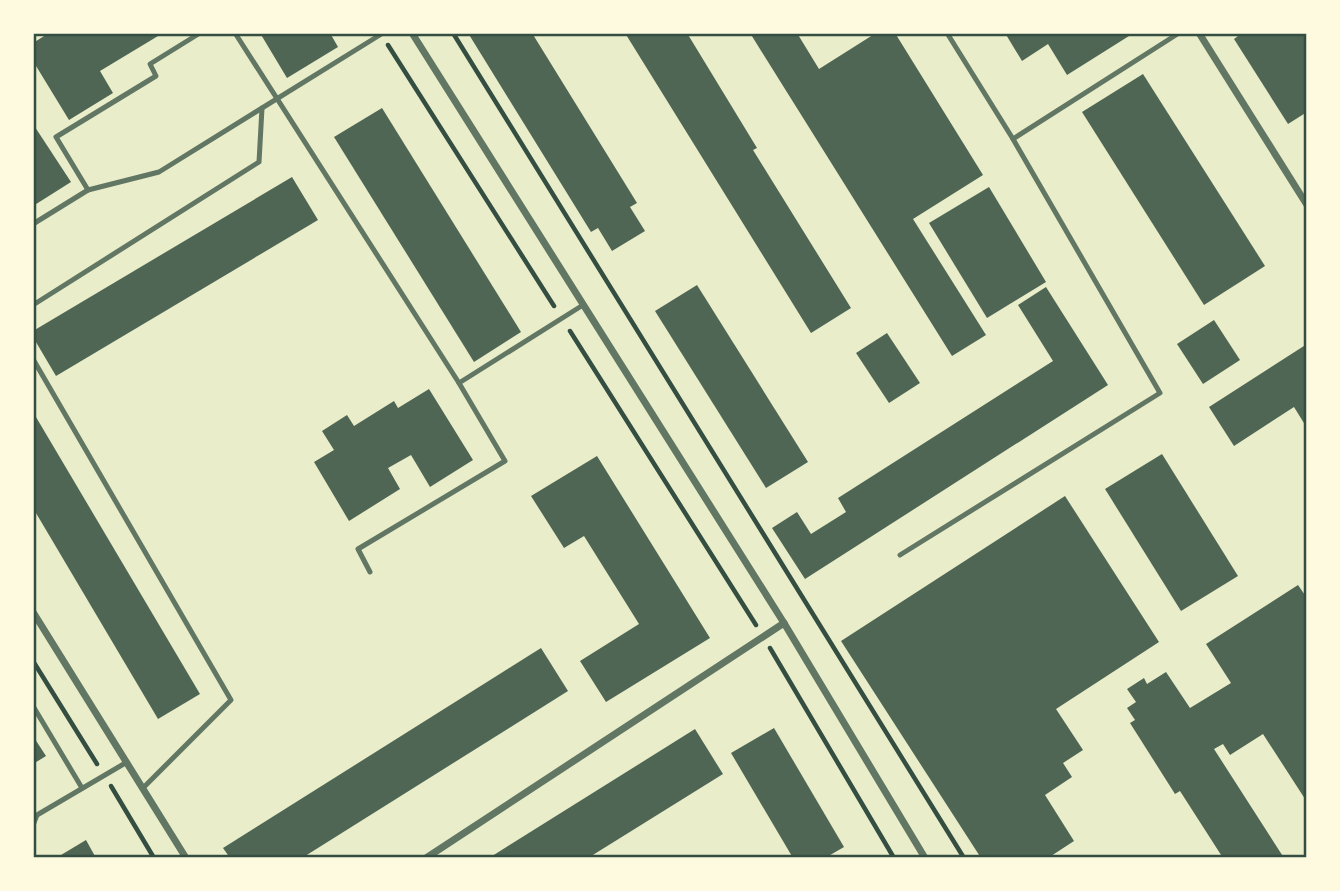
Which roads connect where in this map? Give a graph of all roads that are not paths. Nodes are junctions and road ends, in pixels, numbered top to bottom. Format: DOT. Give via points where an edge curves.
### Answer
graph roads {
  1 [pos="200,33"];
  2 [pos="235,33"];
  3 [pos="412,33"];
  4 [pos="947,33"];
  5 [pos="1178,33"];
  6 [pos="1199,33"];
  7 [pos="382,34"];
  8 [pos="278,98"];
  9 [pos="262,108"];
  10 [pos="1013,139"];
  11 [pos="88,190"];
  12 [pos="1307,205"];
  13 [pos="33,224"];
  14 [pos="33,305"];
  15 [pos="583,305"];
  16 [pos="33,359"];
  17 [pos="459,383"];
  18 [pos="900,555"];
  19 [pos="370,572"];
  20 [pos="33,612"];
  21 [pos="784,623"];
  22 [pos="33,706"];
  23 [pos="127,762"];
  24 [pos="82,788"];
  25 [pos="143,788"];
  26 [pos="33,824"];
  27 [pos="187,858"];
  28 [pos="426,858"];
  29 [pos="925,858"];
  1 -- 11 [label="lane" via="150,64 156,76 56,137"];
  2 -- 8 [label="lane"];
  3 -- 15 [label="street"];
  4 -- 10 [label="lane"];
  5 -- 10 [label="lane"];
  6 -- 12 [label="street"];
  7 -- 8 [label="lane"];
  8 -- 9 [label="lane"];
  8 -- 17 [label="lane"];
  9 -- 11 [label="lane" via="159,172"];
  9 -- 14 [label="lane" via="258,162"];
  10 -- 18 [label="lane" via="1160,393"];
  11 -- 13 [label="lane"];
  15 -- 17 [label="lane"];
  15 -- 21 [label="street"];
  16 -- 25 [label="lane" via="231,700"];
  17 -- 19 [label="lane" via="505,461 358,549"];
  20 -- 23 [label="street"];
  21 -- 28 [label="street"];
  21 -- 29 [label="street"];
  22 -- 24 [label="lane"];
  23 -- 24 [label="lane"];
  23 -- 25 [label="street"];
  24 -- 26 [label="lane" via="37,815"];
  25 -- 27 [label="street"];
}
